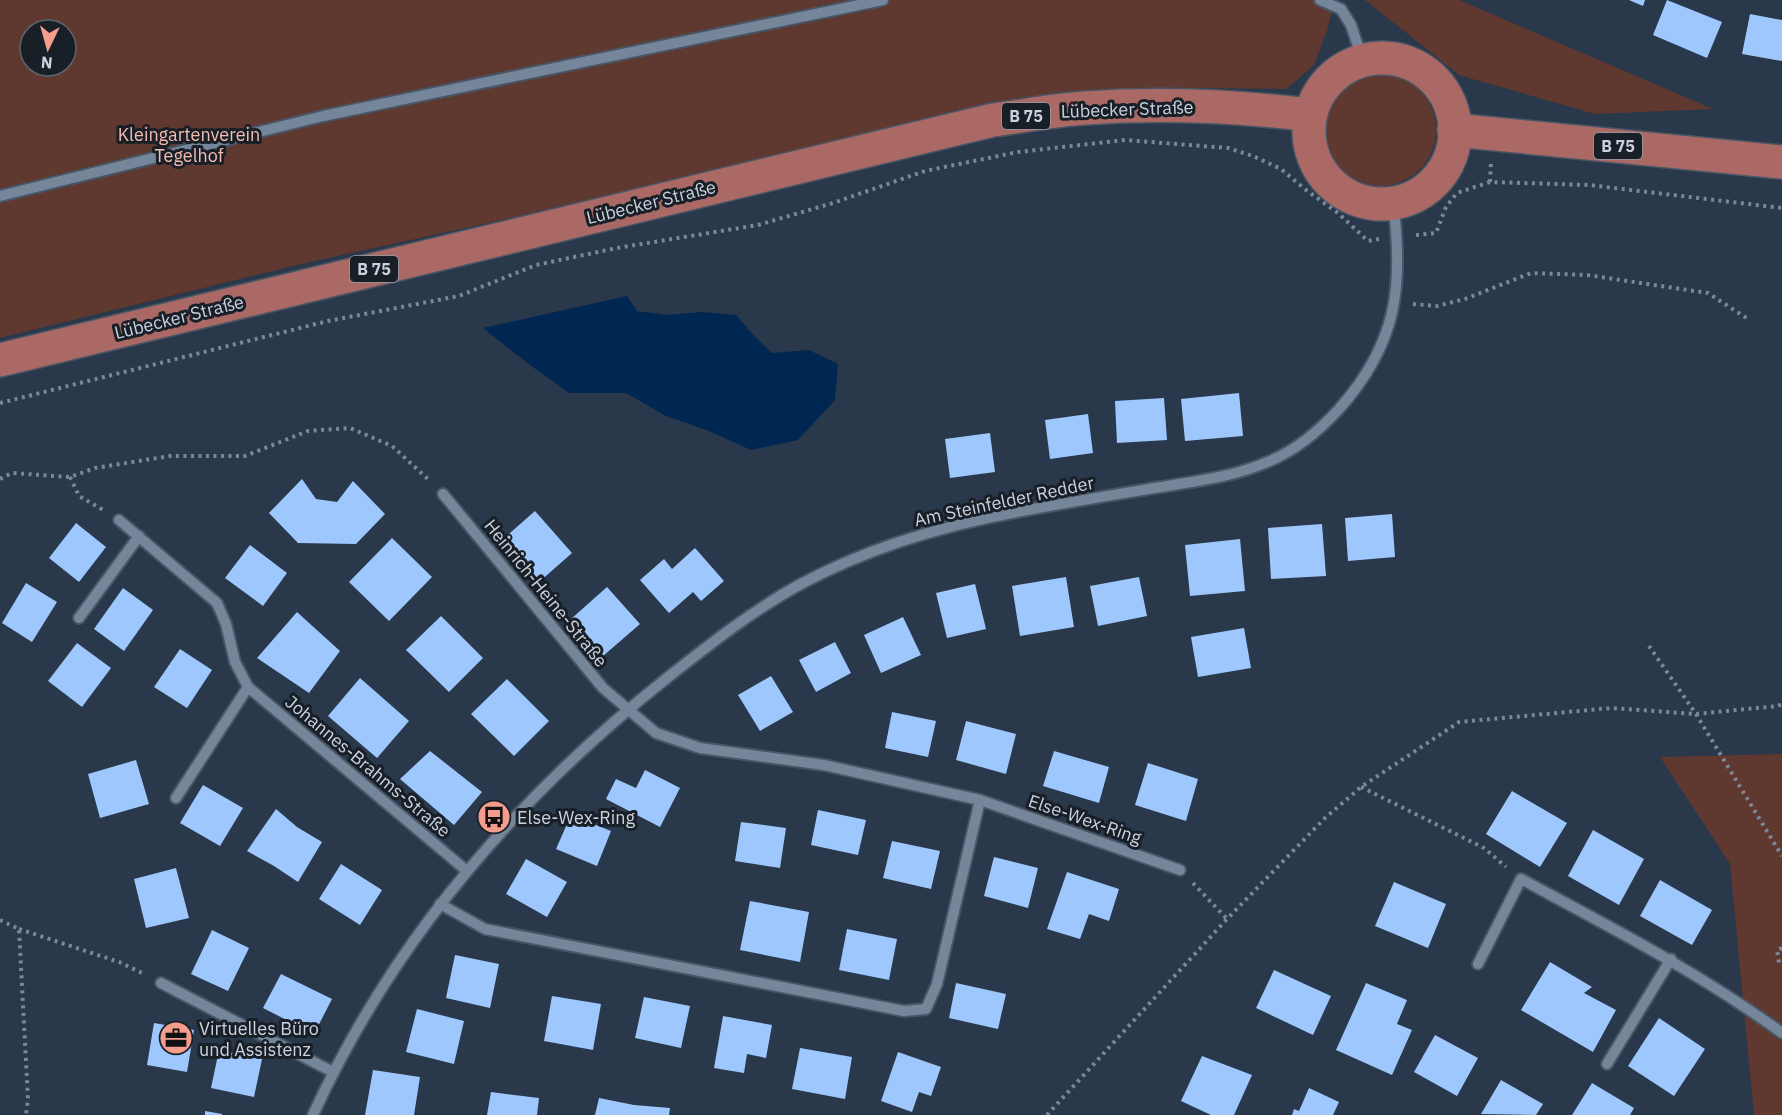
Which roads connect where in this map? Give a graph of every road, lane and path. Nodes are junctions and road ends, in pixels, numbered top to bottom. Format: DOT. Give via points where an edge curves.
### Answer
graph roads {
  1 [pos="883,0"];
  2 [pos="1320,0"];
  3 [pos="1362,61"];
  4 [pos="1310,116"];
  5 [pos="1454,130"];
  6 [pos="1782,162"];
  7 [pos="0,196"];
  8 [pos="1393,202"];
  9 [pos="1782,208"];
  10 [pos="1396,237"];
  11 [pos="1395,303"];
  12 [pos="1748,319"];
  13 [pos="0,360"];
  14 [pos="0,403"];
  15 [pos="70,477"];
  16 [pos="0,479"];
  17 [pos="443,494"];
  18 [pos="118,520"];
  19 [pos="139,536"];
  20 [pos="79,618"];
  21 [pos="1649,646"];
  22 [pos="248,687"];
  23 [pos="1782,704"];
  24 [pos="627,710"];
  25 [pos="1696,714"];
  26 [pos="1361,787"];
  27 [pos="176,798"];
  28 [pos="980,800"];
  29 [pos="1782,856"];
  30 [pos="1180,870"];
  31 [pos="467,871"];
  32 [pos="1521,879"];
  33 [pos="1207,898"];
  34 [pos="440,904"];
  35 [pos="1227,919"];
  36 [pos="0,920"];
  37 [pos="19,930"];
  38 [pos="1782,948"];
  39 [pos="1671,959"];
  40 [pos="1478,964"];
  41 [pos="1782,964"];
  42 [pos="161,983"];
  43 [pos="1782,1034"];
  44 [pos="1607,1064"];
  45 [pos="333,1072"];
  46 [pos="26,1115"];
  47 [pos="313,1115"];
  48 [pos="1047,1115"];
  1 -- 7 [label="street" via="323,116"];
  2 -- 3 [label="street" via="1341,9 1351,25"];
  3 -- 4 [label="main road" via="1331,78 1318,94"];
  3 -- 5 [label="main road" via="1388,58 1416,66 1428,75 1449,104"];
  4 -- 8 [label="main road" via="1313,156 1329,181 1358,200"];
  4 -- 13 [label="main road, Lübecker Straße / B 75" via="1177,105 1083,108 993,120"];
  5 -- 6 [label="main road, B 75"];
  5 -- 8 [label="main road" via="1450,156 1438,177 1412,197"];
  8 -- 10 [label="street, Am Steinfelder Redder"];
  9 -- 10 [label="path" via="1589,185 1490,183 1457,193 1446,207 1436,233"];
  10 -- 11 [label="street, Am Steinfelder Redder"];
  10 -- 14 [label="path" via="1368,241 1281,169 1228,148 1125,141 1018,152 925,171 758,225 536,265 459,296 328,321"];
  11 -- 12 [label="path" via="1437,306 1531,273 1587,275 1708,293"];
  11 -- 24 [label="street, Am Steinfelder Redder" via="1386,338 1357,387 1320,428 1280,457 1221,477 1005,514 883,547 820,574 765,605"];
  15 -- 16 [label="path" via="12,473"];
  15 -- 17 [label="path" via="95,468 170,456 245,456 308,431 350,428 392,446"];
  15 -- 18 [label="path" via="79,496"];
  17 -- 24 [label="street, Heinrich-Heine-Straße" via="603,688"];
  18 -- 19 [label="street, Johannes-Brahms-Straße"];
  19 -- 20 [label="street"];
  19 -- 22 [label="street, Johannes-Brahms-Straße" via="216,603 226,624 235,662"];
  21 -- 25 [label="path"];
  22 -- 27 [label="street"];
  22 -- 31 [label="street, Johannes-Brahms-Straße"];
  23 -- 25 [label="path"];
  24 -- 28 [label="street, Else-Wex-Ring" via="656,733 700,747 824,765"];
  24 -- 31 [label="street, Am Steinfelder Redder" via="520,812"];
  25 -- 26 [label="path" via="1611,708 1459,722"];
  25 -- 29 [label="path"];
  26 -- 32 [label="path" via="1484,848"];
  26 -- 35 [label="path" via="1325,818"];
  28 -- 30 [label="street, Else-Wex-Ring"];
  28 -- 34 [label="street" via="937,984 926,1009 904,1011 485,929"];
  31 -- 34 [label="street, Am Steinfelder Redder"];
  32 -- 39 [label="street"];
  32 -- 40 [label="street"];
  33 -- 35 [label="path"];
  34 -- 45 [label="street, Am Steinfelder Redder" via="371,1004"];
  35 -- 48 [label="path"];
  36 -- 37 [label="path"];
  37 -- 42 [label="path" via="119,962"];
  37 -- 46 [label="path"];
  38 -- 41 [label="path" via="1777,950"];
  39 -- 43 [label="street"];
  39 -- 44 [label="street"];
  42 -- 45 [label="street"];
  45 -- 47 [label="street, Am Steinfelder Redder"];
}
